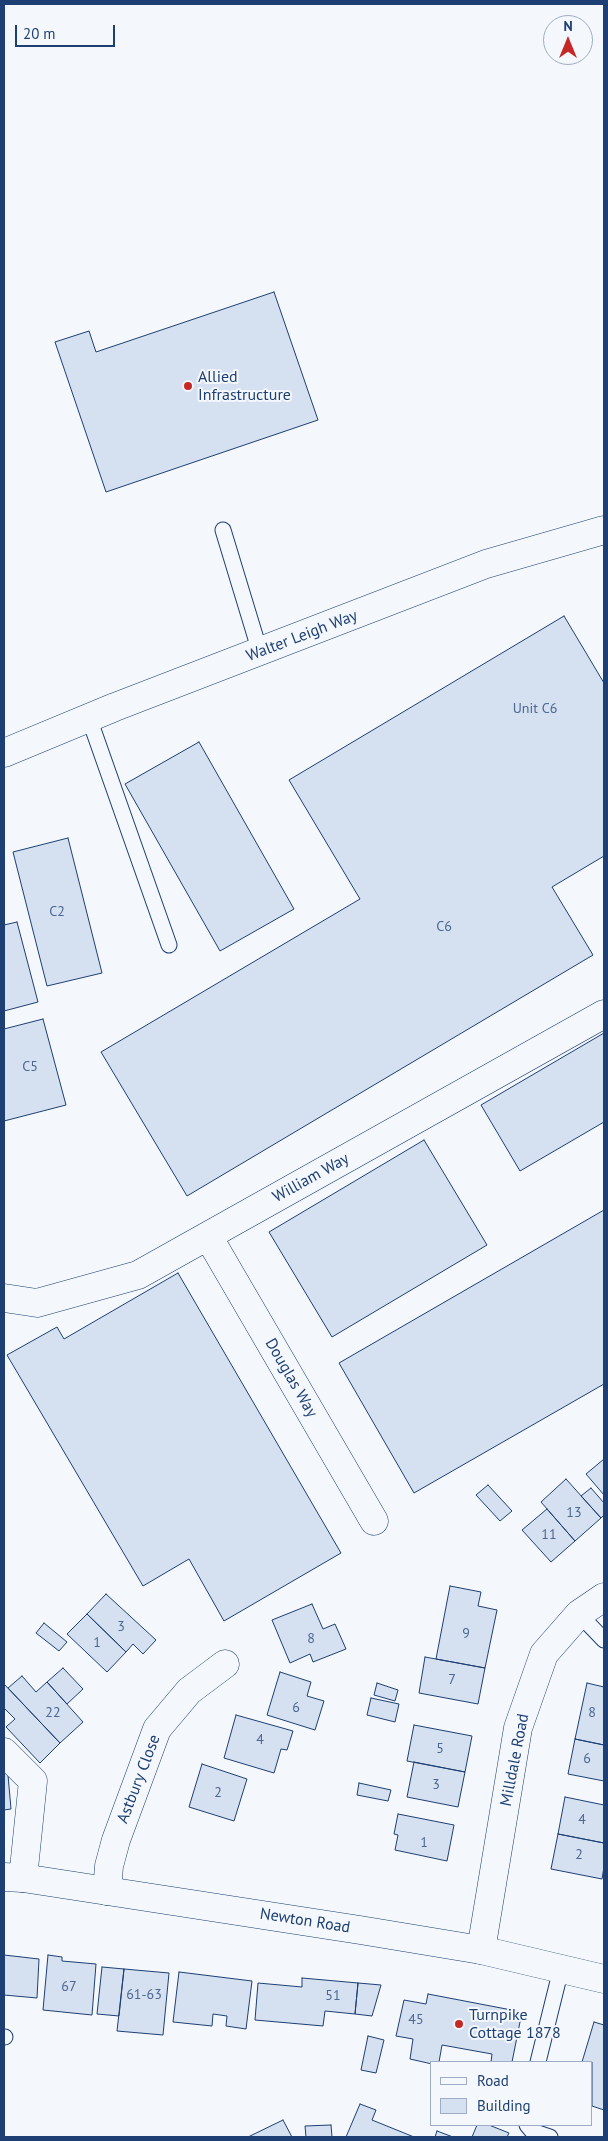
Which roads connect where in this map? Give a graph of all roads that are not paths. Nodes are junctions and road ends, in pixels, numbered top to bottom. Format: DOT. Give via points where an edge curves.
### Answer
graph roads {
  1 [pos="224,530"];
  2 [pos="602,537"];
  3 [pos="260,652"];
  4 [pos="88,718"];
  5 [pos="4,753"];
  6 [pos="169,944"];
  7 [pos="604,1014"];
  8 [pos="208,1236"];
  9 [pos="4,1298"];
  10 [pos="374,1521"];
  11 [pos="604,1597"];
  12 [pos="579,1614"];
  13 [pos="604,1640"];
  14 [pos="226,1664"];
  15 [pos="4,1752"];
  16 [pos="13,1877"];
  17 [pos="107,1891"];
  18 [pos="481,1950"];
  19 [pos="561,1969"];
  20 [pos="604,1979"];
  21 [pos="538,2061"];
  22 [pos="528,2126"];
  23 [pos="550,2137"];
  1 -- 3 [label="lane"];
  2 -- 3 [label="street, Walter Leigh Way" via="486,564"];
  3 -- 4 [label="street, Walter Leigh Way"];
  4 -- 5 [label="street, Walter Leigh Way"];
  4 -- 6 [label="lane"];
  7 -- 8 [label="street, William Way"];
  8 -- 9 [label="street, William Way" via="138,1275 37,1303"];
  8 -- 10 [label="street, Douglas Way"];
  11 -- 12 [label="street, Milldale Road"];
  12 -- 13 [label="lane"];
  12 -- 18 [label="street, Milldale Road" via="544,1654 518,1728"];
  14 -- 17 [label="street, Astbury Close" via="188,1691 157,1729 116,1840"];
  15 -- 16 [label="street" via="33,1781"];
  16 -- 17 [label="street, Newton Road"];
  17 -- 18 [label="street, Newton Road"];
  18 -- 19 [label="street, Newton Road"];
  19 -- 20 [label="street, Newton Road"];
  19 -- 21 [label="lane"];
  22 -- 23 [label="lane" via="532,2131"];
}
